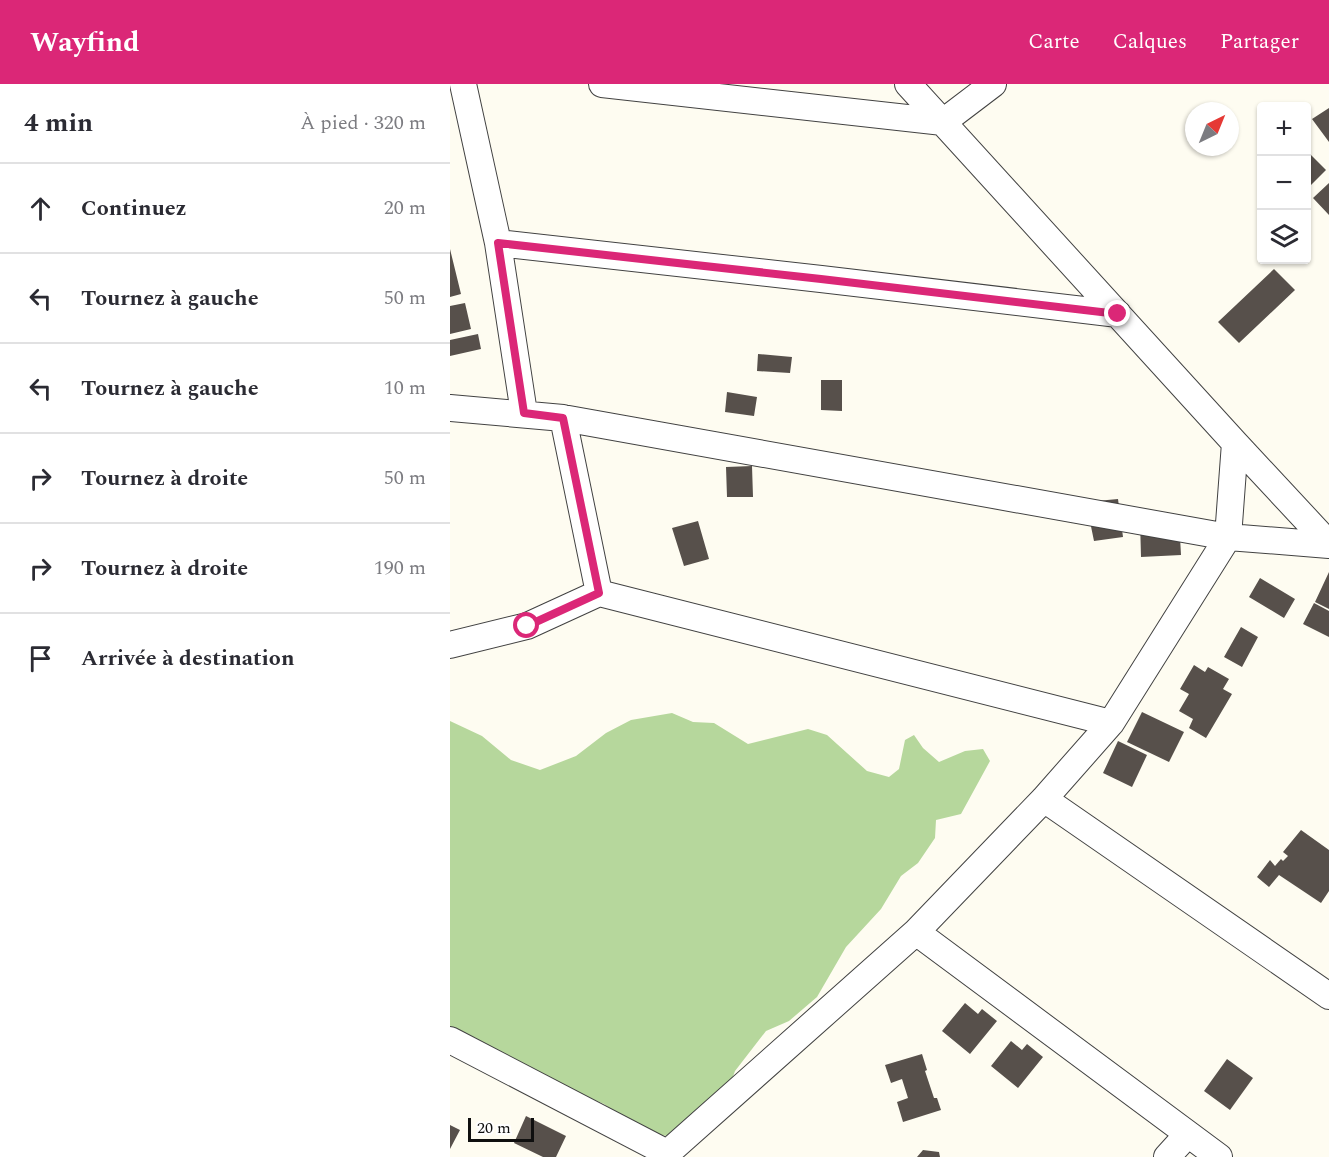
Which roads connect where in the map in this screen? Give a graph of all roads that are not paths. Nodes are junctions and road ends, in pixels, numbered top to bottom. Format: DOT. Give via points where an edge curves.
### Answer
graph roads {
  1 [pos="463,84"];
  2 [pos="602,84"];
  3 [pos="908,84"];
  4 [pos="993,84"];
  5 [pos="943,122"];
  6 [pos="498,243"];
  7 [pos="1118,314"];
  8 [pos="450,408"];
  9 [pos="524,413"];
  10 [pos="563,418"];
  11 [pos="1235,443"];
  12 [pos="1228,537"];
  13 [pos="1329,545"];
  14 [pos="599,593"];
  15 [pos="450,645"];
  16 [pos="1111,723"];
  17 [pos="1044,799"];
  18 [pos="916,932"];
  19 [pos="1329,996"];
  20 [pos="450,1040"];
  21 [pos="1187,1135"];
  22 [pos="665,1155"];
  23 [pos="1167,1157"];
  24 [pos="1219,1157"];
  1 -- 6 [label="street"];
  2 -- 5 [label="street"];
  3 -- 5 [label="street"];
  4 -- 5 [label="street"];
  5 -- 7 [label="street"];
  6 -- 7 [label="street"];
  6 -- 9 [label="street"];
  7 -- 11 [label="street"];
  8 -- 9 [label="street"];
  9 -- 10 [label="street"];
  10 -- 12 [label="street"];
  10 -- 14 [label="street"];
  11 -- 12 [label="street"];
  11 -- 13 [label="street"];
  12 -- 13 [label="street"];
  12 -- 16 [label="street"];
  14 -- 15 [label="street" via="527,626"];
  14 -- 16 [label="street"];
  16 -- 17 [label="street"];
  17 -- 18 [label="street"];
  17 -- 19 [label="street"];
  18 -- 21 [label="street"];
  18 -- 22 [label="street"];
  20 -- 22 [label="street"];
  21 -- 23 [label="street"];
  21 -- 24 [label="street"];
}
